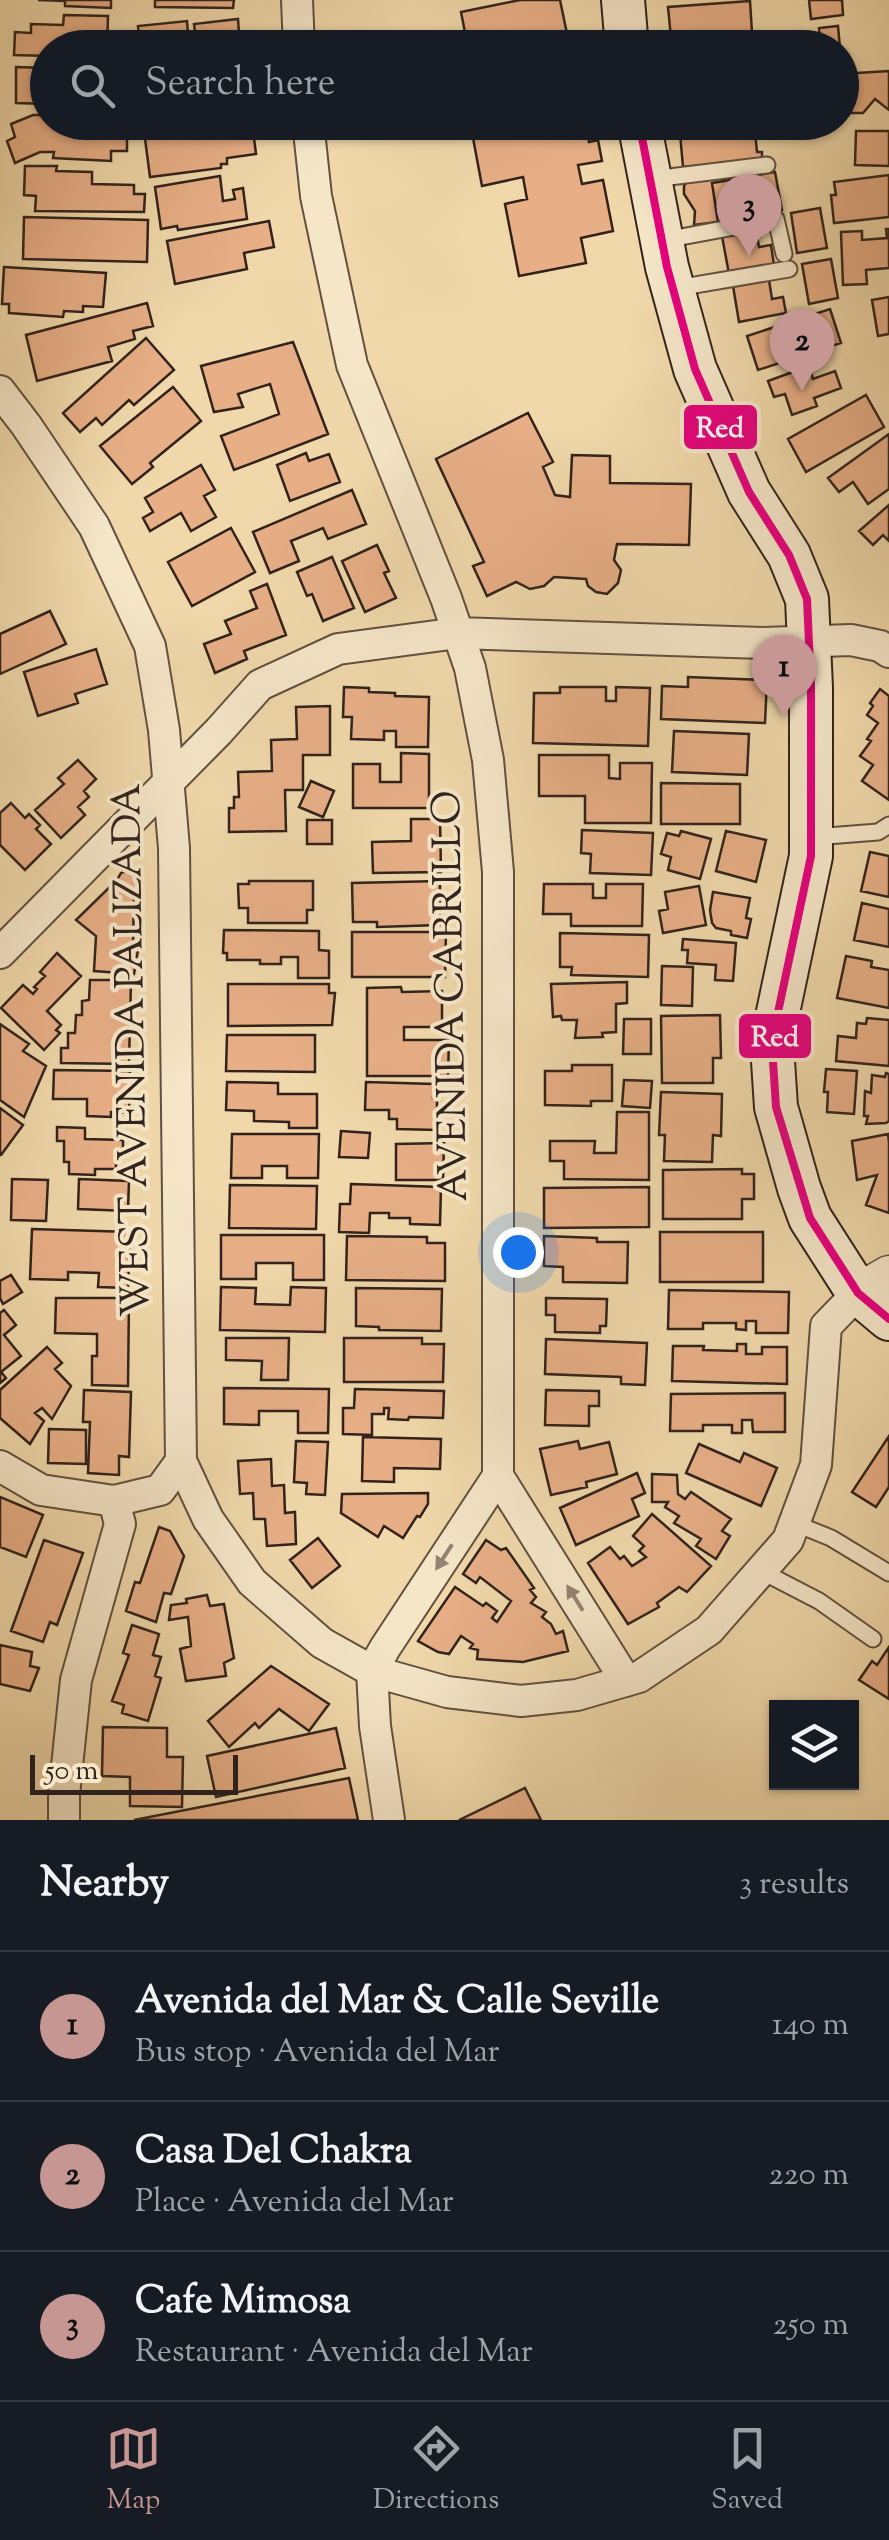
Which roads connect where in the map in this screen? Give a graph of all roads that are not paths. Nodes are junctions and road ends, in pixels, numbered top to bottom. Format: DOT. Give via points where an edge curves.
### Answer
graph roads {
  1 [pos="296,0"];
  2 [pos="623,0"];
  3 [pos="298,30"];
  4 [pos="626,30"];
  5 [pos="310,140"];
  6 [pos="641,140"];
  7 [pos="767,164"];
  8 [pos="649,180"];
  9 [pos="662,241"];
  10 [pos="673,289"];
  11 [pos="0,391"];
  12 [pos="458,633"];
  13 [pos="809,642"];
  14 [pos="889,652"];
  15 [pos="170,780"];
  16 [pos="889,825"];
  17 [pos="810,838"];
  18 [pos="0,954"];
  19 [pos="879,1295"];
  20 [pos="181,1462"];
  21 [pos="0,1466"];
  22 [pos="498,1476"];
  23 [pos="114,1501"];
  24 [pos="794,1524"];
  25 [pos="761,1571"];
  26 [pos="889,1573"];
  27 [pos="873,1640"];
  28 [pos="372,1671"];
  29 [pos="626,1681"];
  30 [pos="64,1820"];
  31 [pos="389,1820"];
  1 -- 3 [label="street"];
  2 -- 4 [label="main road"];
  5 -- 12 [label="street, AVENIDA CABRILLO" via="352,364"];
  6 -- 8 [label="main road"];
  7 -- 8 [label="lane"];
  8 -- 9 [label="main road"];
  9 -- 10 [label="main road"];
  9 -- 10 [label="lane" via="776,218 786,262"];
  10 -- 13 [label="main road" via="695,369 749,492 790,555 807,599"];
  11 -- 15 [label="street, WEST AVENIDA PALIZADA" via="94,526 150,646"];
  12 -- 13 [label="street"];
  12 -- 15 [label="street" via="338,649 260,686"];
  12 -- 22 [label="street, AVENIDA CABRILLO" via="488,760 498,872"];
  13 -- 14 [label="street" via="851,640"];
  13 -- 17 [label="main road"];
  15 -- 18 [label="street"];
  15 -- 20 [label="street, WEST AVENIDA PALIZADA"];
  16 -- 17 [label="lane" via="878,832"];
  17 -- 19 [label="main road" via="777,1017 776,1107 810,1218"];
  19 -- 24 [label="street, WEST AVENIDA PALIZADA" via="826,1326 816,1465"];
  20 -- 23 [label="street" via="160,1490"];
  20 -- 28 [label="street, WEST AVENIDA PALIZADA" via="208,1518 252,1582 322,1643"];
  21 -- 23 [label="street" via="41,1490"];
  22 -- 28 [label="street, one-way"];
  29 -- 22 [label="street, one-way"];
  23 -- 30 [label="street" via="120,1524 76,1680"];
  24 -- 25 [label="street, WEST AVENIDA PALIZADA"];
  24 -- 26 [label="lane"];
  25 -- 27 [label="lane"];
  25 -- 29 [label="street, WEST AVENIDA PALIZADA" via="709,1630"];
  28 -- 29 [label="street, WEST AVENIDA PALIZADA" via="447,1692 521,1702"];
  28 -- 31 [label="street"];
}
